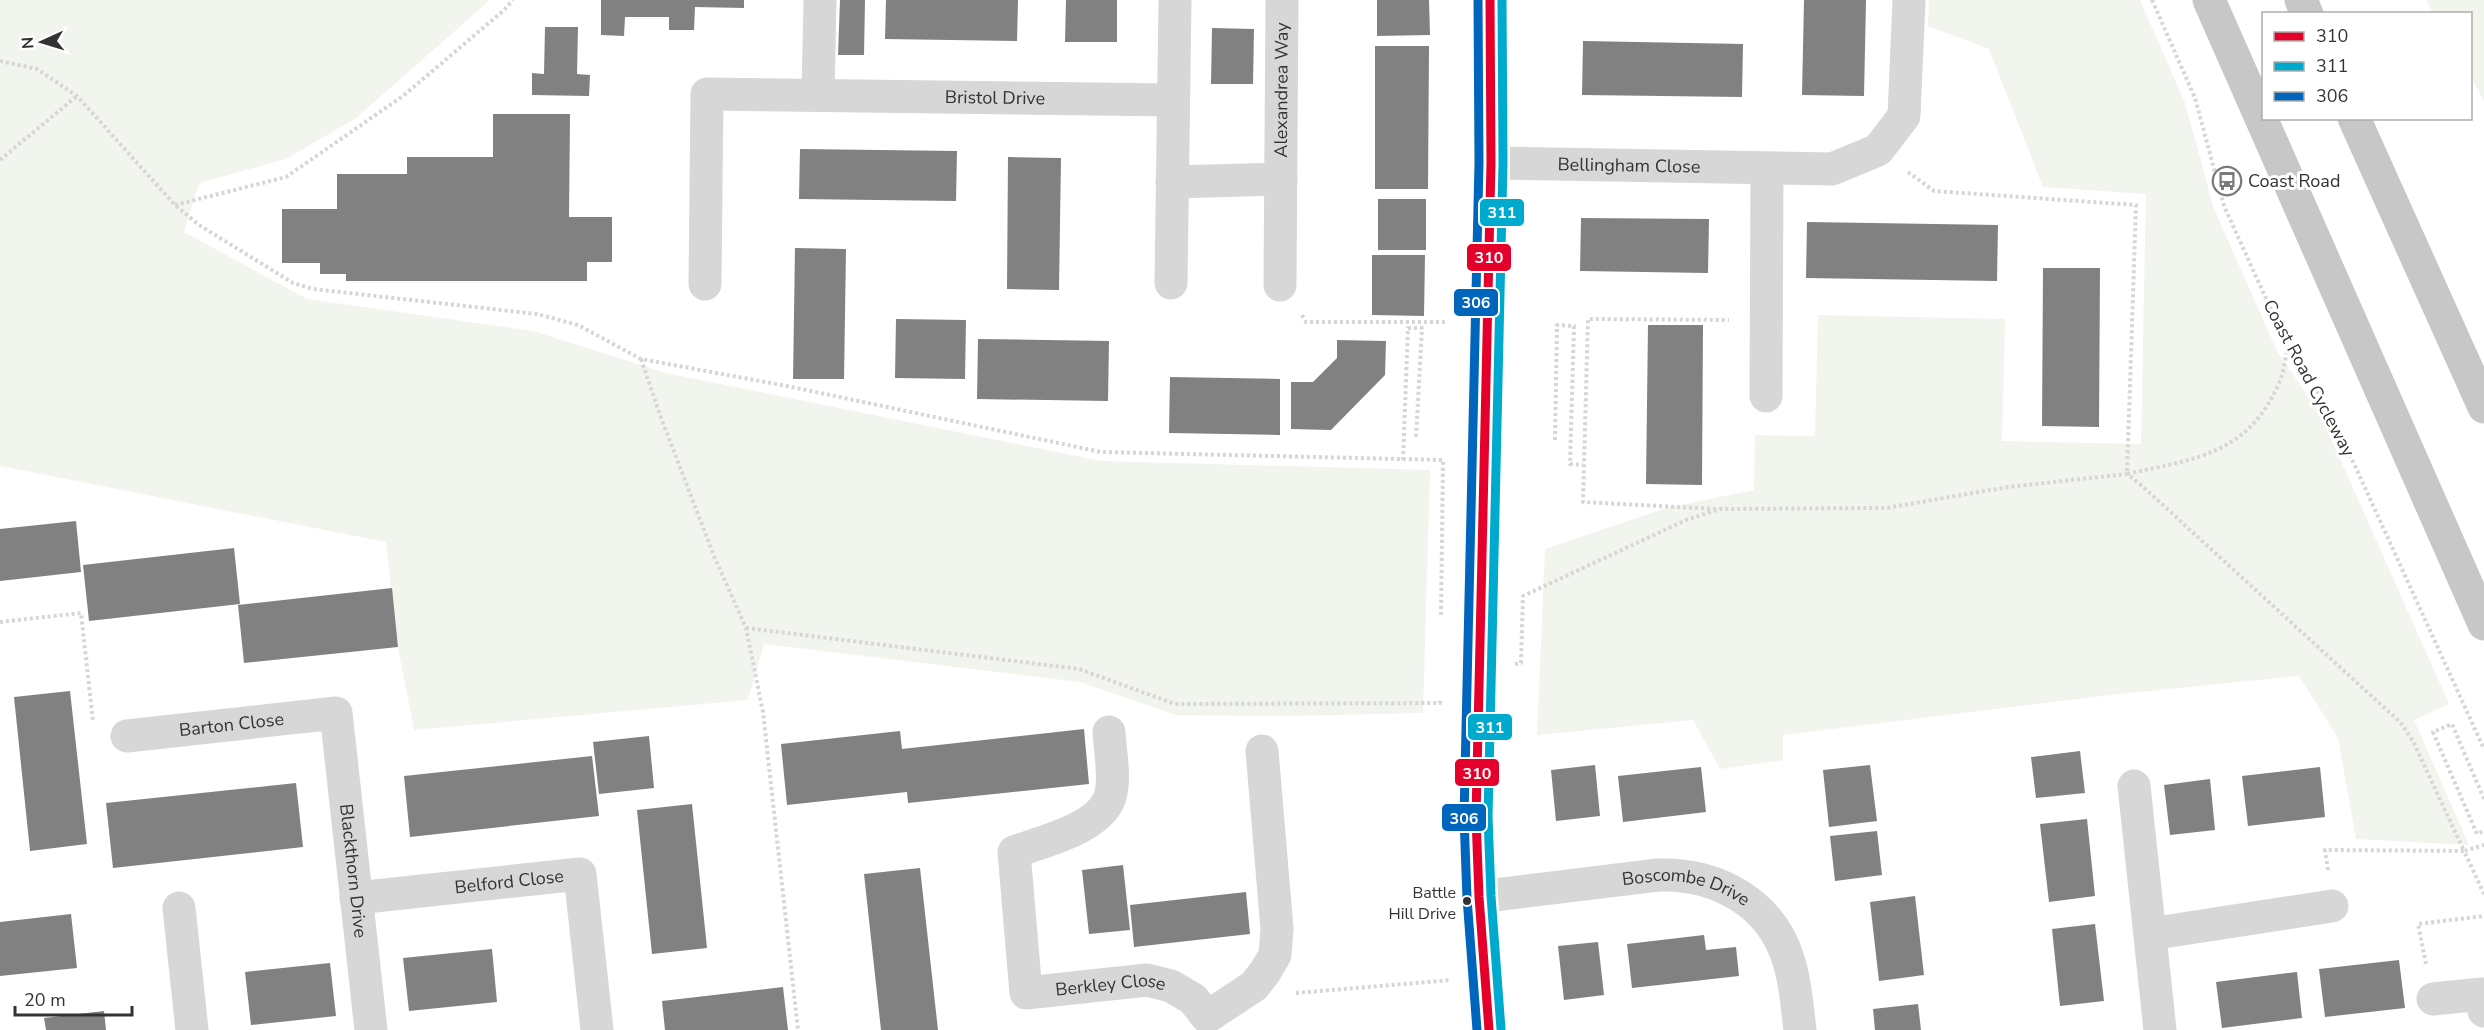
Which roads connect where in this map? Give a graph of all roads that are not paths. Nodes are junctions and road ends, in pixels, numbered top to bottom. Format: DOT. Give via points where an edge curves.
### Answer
graph roads {
  1 [pos="820,0"];
  2 [pos="1174,0"];
  3 [pos="1282,0"];
  4 [pos="1490,0"];
  5 [pos="1909,0"];
  6 [pos="2209,0"];
  7 [pos="818,95"];
  8 [pos="1173,100"];
  9 [pos="2355,120"];
  10 [pos="1491,163"];
  11 [pos="1767,169"];
  12 [pos="1281,179"];
  13 [pos="1172,182"];
  14 [pos="1171,283"];
  15 [pos="705,284"];
  16 [pos="1280,285"];
  17 [pos="1766,396"];
  18 [pos="2484,407"];
  19 [pos="2484,624"];
  20 [pos="336,713"];
  21 [pos="1109,732"];
  22 [pos="127,735"];
  23 [pos="1262,751"];
  24 [pos="2134,786"];
  25 [pos="1479,897"];
  26 [pos="356,898"];
  27 [pos="2332,906"];
  28 [pos="179,908"];
  29 [pos="2150,934"];
  30 [pos="2433,999"];
  31 [pos="2484,1011"];
  32 [pos="1210,1023"];
  33 [pos="192,1030"];
  34 [pos="370,1030"];
  35 [pos="597,1030"];
  36 [pos="1489,1030"];
  37 [pos="1800,1030"];
  38 [pos="2160,1030"];
  1 -- 7 [label="street"];
  2 -- 8 [label="street"];
  3 -- 12 [label="street, Alexandrea Way"];
  4 -- 10 [label="street"];
  5 -- 11 [label="street, Bellingham Close" via="1904,116 1878,150 1832,169"];
  6 -- 19 [label="highway"];
  7 -- 8 [label="street, Bristol Drive"];
  7 -- 15 [label="street, Bristol Drive" via="707,94"];
  8 -- 13 [label="street"];
  9 -- 18 [label="highway"];
  10 -- 11 [label="street, Bellingham Close"];
  10 -- 25 [label="street" via="1476,817"];
  11 -- 17 [label="street"];
  12 -- 13 [label="street, Alexandrea Way"];
  12 -- 16 [label="street, Alexandrea Way"];
  13 -- 14 [label="street"];
  20 -- 22 [label="street, Barton Close"];
  20 -- 26 [label="street, Blackthorn Drive"];
  21 -- 32 [label="street, Berkley Close" via="1111,792 1106,807 1077,828 1014,852 1026,993 1147,980 1171,986 1193,999"];
  23 -- 32 [label="street, Berkley Close" via="1277,929 1275,955 1254,986"];
  24 -- 29 [label="street"];
  25 -- 36 [label="street"];
  25 -- 37 [label="street, Boscombe Drive" via="1658,875 1682,874 1712,880 1760,911 1777,934 1789,960"];
  26 -- 34 [label="street, Blackthorn Drive"];
  26 -- 35 [label="street, Belford Close" via="580,874"];
  27 -- 29 [label="street"];
  28 -- 33 [label="street"];
  29 -- 38 [label="street"];
  30 -- 31 [label="street" via="2482,994"];
}
